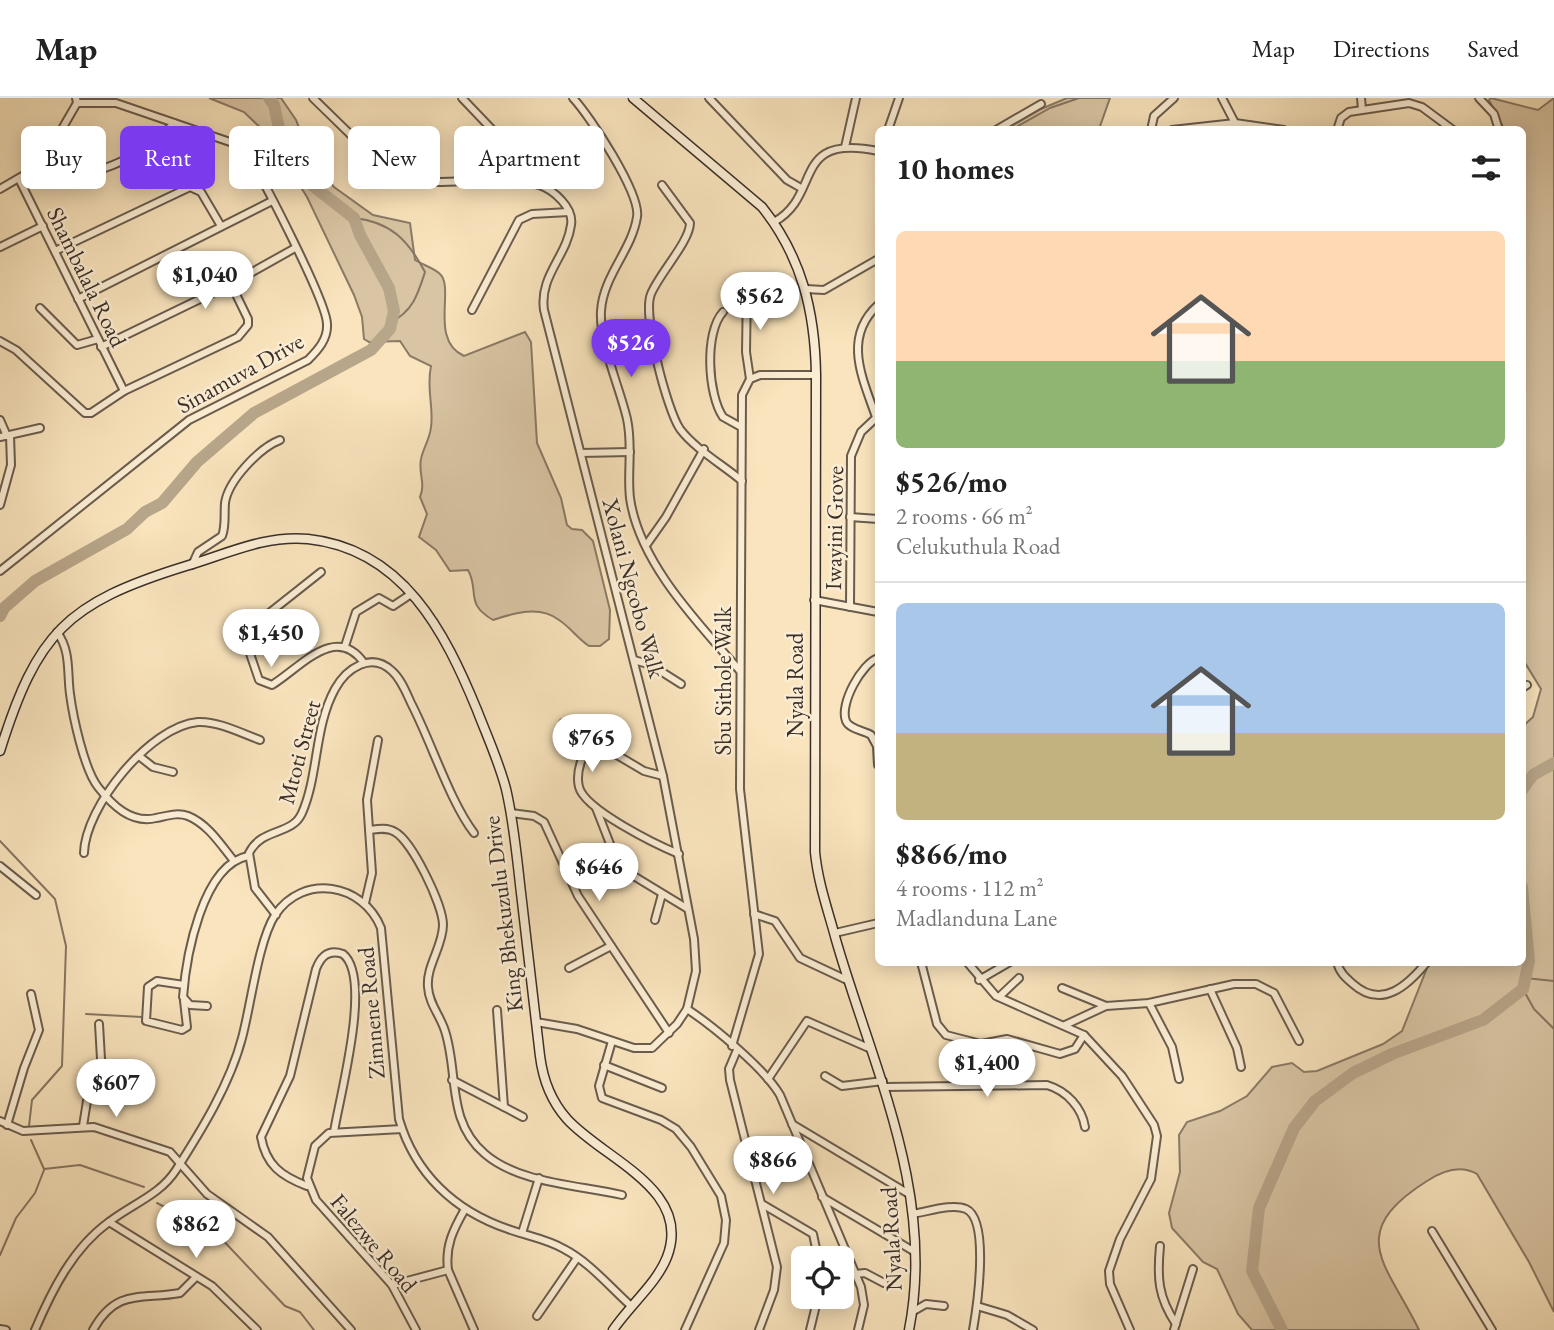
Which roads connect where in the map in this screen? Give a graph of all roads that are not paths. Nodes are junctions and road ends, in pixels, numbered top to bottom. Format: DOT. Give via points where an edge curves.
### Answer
graph roads {
  1 [pos="313,98"];
  2 [pos="462,98"];
  3 [pos="573,98"];
  4 [pos="633,98"];
  5 [pos="709,98"];
  6 [pos="856,98"];
  7 [pos="899,98"];
  8 [pos="1174,98"];
  9 [pos="1222,98"];
  10 [pos="1361,98"];
  11 [pos="1479,98"];
  12 [pos="76,100"];
  13 [pos="1041,104"];
  14 [pos="1362,108"];
  15 [pos="174,122"];
  16 [pos="1236,123"];
  17 [pos="62,126"];
  18 [pos="489,126"];
  19 [pos="889,126"];
  20 [pos="1003,126"];
  21 [pos="1152,126"];
  22 [pos="1229,126"];
  23 [pos="1257,126"];
  24 [pos="1339,126"];
  25 [pos="1447,126"];
  26 [pos="1498,126"];
  27 [pos="845,147"];
  28 [pos="875,151"];
  29 [pos="106,165"];
  30 [pos="19,179"];
  31 [pos="454,180"];
  32 [pos="662,186"];
  33 [pos="0,188"];
  34 [pos="801,188"];
  35 [pos="545,189"];
  36 [pos="272,201"];
  37 [pos="569,212"];
  38 [pos="774,222"];
  39 [pos="43,226"];
  40 [pos="221,226"];
  41 [pos="0,247"];
  42 [pos="295,248"];
  43 [pos="55,251"];
  44 [pos="875,261"];
  45 [pos="231,284"];
  46 [pos="747,288"];
  47 [pos="806,289"];
  48 [pos="78,299"];
  49 [pos="40,309"];
  50 [pos="875,309"];
  51 [pos="472,310"];
  52 [pos="723,312"];
  53 [pos="98,339"];
  54 [pos="0,341"];
  55 [pos="101,347"];
  56 [pos="816,375"];
  57 [pos="750,379"];
  58 [pos="124,391"];
  59 [pos="875,396"];
  60 [pos="870,400"];
  61 [pos="875,412"];
  62 [pos="875,419"];
  63 [pos="0,420"];
  64 [pos="741,427"];
  65 [pos="40,428"];
  66 [pos="6,436"];
  67 [pos="280,440"];
  68 [pos="704,449"];
  69 [pos="630,452"];
  70 [pos="581,453"];
  71 [pos="742,481"];
  72 [pos="0,505"];
  73 [pos="850,517"];
  74 [pos="875,519"];
  75 [pos="647,544"];
  76 [pos="192,565"];
  77 [pos="0,571"];
  78 [pos="321,572"];
  79 [pos="411,594"];
  80 [pos="814,600"];
  81 [pos="850,607"];
  82 [pos="875,611"];
  83 [pos="57,632"];
  84 [pos="345,646"];
  85 [pos="875,659"];
  86 [pos="634,660"];
  87 [pos="365,663"];
  88 [pos="740,671"];
  89 [pos="681,684"];
  90 [pos="563,723"];
  91 [pos="260,740"];
  92 [pos="378,740"];
  93 [pos="590,740"];
  94 [pos="875,745"];
  95 [pos="0,751"];
  96 [pos="139,756"];
  97 [pos="173,772"];
  98 [pos="663,776"];
  99 [pos="106,796"];
  100 [pos="596,808"];
  101 [pos="511,813"];
  102 [pos="369,830"];
  103 [pos="474,833"];
  104 [pos="84,853"];
  105 [pos="678,854"];
  106 [pos="248,856"];
  107 [pos="234,860"];
  108 [pos="0,866"];
  109 [pos="662,894"];
  110 [pos="36,895"];
  111 [pos="365,903"];
  112 [pos="688,909"];
  113 [pos="754,914"];
  114 [pos="276,915"];
  115 [pos="654,920"];
  116 [pos="875,924"];
  117 [pos="835,933"];
  118 [pos="611,946"];
  119 [pos="922,966"];
  120 [pos="970,966"];
  121 [pos="1003,966"];
  122 [pos="1338,966"];
  123 [pos="1424,966"];
  124 [pos="569,968"];
  125 [pos="1018,978"];
  126 [pos="979,979"];
  127 [pos="849,981"];
  128 [pos="184,985"];
  129 [pos="1062,988"];
  130 [pos="1210,989"];
  131 [pos="31,994"];
  132 [pos="999,997"];
  133 [pos="184,1001"];
  134 [pos="1149,1003"];
  135 [pos="207,1006"];
  136 [pos="1106,1006"];
  137 [pos="687,1009"];
  138 [pos="498,1010"];
  139 [pos="536,1022"];
  140 [pos="99,1024"];
  141 [pos="1065,1024"];
  142 [pos="669,1033"];
  143 [pos="1084,1035"];
  144 [pos="612,1041"];
  145 [pos="1299,1041"];
  146 [pos="735,1048"];
  147 [pos="871,1049"];
  148 [pos="604,1065"];
  149 [pos="1241,1067"];
  150 [pos="825,1076"];
  151 [pos="768,1079"];
  152 [pos="1179,1079"];
  153 [pos="452,1080"];
  154 [pos="884,1084"];
  155 [pos="662,1088"];
  156 [pos="504,1107"];
  157 [pos="523,1117"];
  158 [pos="3,1123"];
  159 [pos="792,1124"];
  160 [pos="83,1126"];
  161 [pos="1085,1127"];
  162 [pos="402,1129"];
  163 [pos="334,1132"];
  164 [pos="181,1162"];
  165 [pos="539,1178"];
  166 [pos="307,1185"];
  167 [pos="909,1194"];
  168 [pos="622,1195"];
  169 [pos="822,1197"];
  170 [pos="761,1204"];
  171 [pos="465,1209"];
  172 [pos="912,1214"];
  173 [pos="109,1222"];
  174 [pos="1432,1231"];
  175 [pos="522,1233"];
  176 [pos="816,1246"];
  177 [pos="1160,1246"];
  178 [pos="915,1252"];
  179 [pos="577,1258"];
  180 [pos="1193,1269"];
  181 [pos="448,1270"];
  182 [pos="855,1274"];
  183 [pos="197,1277"];
  184 [pos="884,1283"];
  185 [pos="392,1285"];
  186 [pos="630,1305"];
  187 [pos="944,1306"];
  188 [pos="977,1306"];
  189 [pos="815,1309"];
  190 [pos="912,1312"];
  191 [pos="537,1316"];
  192 [pos="1175,1327"];
  193 [pos="0,1329"];
  194 [pos="6,1330"];
  195 [pos="35,1330"];
  196 [pos="93,1330"];
  197 [pos="257,1330"];
  198 [pos="351,1330"];
  199 [pos="416,1330"];
  200 [pos="474,1330"];
  201 [pos="613,1330"];
  202 [pos="685,1330"];
  203 [pos="759,1330"];
  204 [pos="810,1330"];
  205 [pos="858,1330"];
  206 [pos="909,1330"];
  207 [pos="973,1330"];
  208 [pos="1033,1330"];
  209 [pos="1130,1330"];
  210 [pos="1492,1330"];
  1 -- 31 [label="street" via="394,177"];
  2 -- 18 [label="street"];
  3 -- 69 [label="street" via="594,124 638,207 634,227 610,275 601,311 629,426"];
  4 -- 38 [label="street, Nyala Road"];
  5 -- 34 [label="street" via="787,180"];
  6 -- 27 [label="street"];
  7 -- 19 [label="street"];
  8 -- 21 [label="street" via="1154,116"];
  9 -- 16 [label="street"];
  10 -- 14 [label="street"];
  11 -- 26 [label="street" via="1494,114"];
  12 -- 15 [label="street, Sinamuva Drive" via="116,103"];
  12 -- 17 [label="street"];
  13 -- 20 [label="street"];
  14 -- 24 [label="street" via="1346,113"];
  14 -- 25 [label="street" via="1414,103"];
  15 -- 29 [label="street" via="150,147"];
  15 -- 36 [label="street, Sinamuva Drive" via="238,146"];
  16 -- 22 [label="street"];
  16 -- 23 [label="street"];
  27 -- 28 [label="street"];
  27 -- 34 [label="street" via="816,162"];
  30 -- 33 [label="street"];
  30 -- 39 [label="street, Shambalala Road"];
  32 -- 68 [label="street" via="688,219 690,229 651,293 646,310 676,422"];
  34 -- 38 [label="street" via="795,205"];
  35 -- 37 [label="street"];
  36 -- 40 [label="street"];
  36 -- 42 [label="street, Sinamuva Drive"];
  37 -- 51 [label="street" via="528,214 519,220"];
  37 -- 70 [label="street, Xolani Ngcobo Walk" via="570,230 542,300"];
  38 -- 47 [label="street, Nyala Road"];
  39 -- 41 [label="street"];
  39 -- 43 [label="street, Shambalala Road"];
  40 -- 43 [label="street" via="201,192 190,187"];
  40 -- 48 [label="street"];
  42 -- 45 [label="street"];
  42 -- 77 [label="street, Sinamuva Drive" via="327,321 319,349 308,360 189,420"];
  43 -- 48 [label="street, Shambalala Road"];
  44 -- 47 [label="street" via="824,290"];
  45 -- 55 [label="street"];
  45 -- 58 [label="street" via="248,319 238,337"];
  46 -- 57 [label="street, Sbu Sithole Walk"];
  47 -- 56 [label="street, Nyala Road" via="815,330"];
  48 -- 53 [label="street, Shambalala Road"];
  49 -- 53 [label="street" via="77,345"];
  50 -- 60 [label="street" via="864,323 856,352"];
  52 -- 64 [label="street" via="713,331 711,386 723,417"];
  53 -- 55 [label="street, Shambalala Road"];
  54 -- 58 [label="street" via="85,412 91,413"];
  55 -- 58 [label="street, Shambalala Road"];
  56 -- 57 [label="street"];
  56 -- 80 [label="street, Nyala Road"];
  57 -- 64 [label="street, Sbu Sithole Walk" via="742,395"];
  59 -- 60 [label="street"];
  60 -- 61 [label="street"];
  62 -- 73 [label="street, Iwayini Grove" via="854,445"];
  63 -- 66 [label="street"];
  64 -- 71 [label="street, Sbu Sithole Walk"];
  65 -- 66 [label="street"];
  66 -- 72 [label="street" via="13,444"];
  67 -- 76 [label="street" via="264,450 231,488 225,500 222,536 198,552"];
  68 -- 71 [label="street"];
  68 -- 75 [label="street"];
  69 -- 70 [label="street"];
  69 -- 75 [label="street" via="631,499"];
  70 -- 86 [label="street, Xolani Ngcobo Walk"];
  71 -- 88 [label="street, Sbu Sithole Walk"];
  73 -- 74 [label="street"];
  73 -- 81 [label="street, Iwayini Grove"];
  75 -- 88 [label="street" via="686,610"];
  76 -- 79 [label="street, King Bhekuzulu Drive" via="267,541 311,540 338,545 372,560"];
  76 -- 83 [label="street, King Bhekuzulu Drive" via="113,592"];
  78 -- 84 [label="street" via="249,629 248,651 259,680 269,685 330,647"];
  79 -- 84 [label="street" via="393,606 379,597 356,612"];
  79 -- 101 [label="street, King Bhekuzulu Drive" via="453,653 498,764"];
  80 -- 81 [label="street"];
  80 -- 117 [label="street, Nyala Road" via="815,852 823,900"];
  81 -- 82 [label="street"];
  83 -- 95 [label="street, King Bhekuzulu Drive" via="25,679"];
  83 -- 99 [label="street" via="66,646 71,698 89,771"];
  84 -- 87 [label="street"];
  85 -- 94 [label="street" via="860,673 849,697 846,719 874,738"];
  86 -- 89 [label="street"];
  86 -- 98 [label="street, Xolani Ngcobo Walk"];
  87 -- 103 [label="street" via="388,668 400,681"];
  87 -- 106 [label="street, Mtoti Street" via="345,675 329,701 299,818 291,827 263,836"];
  88 -- 113 [label="street, Sbu Sithole Walk" via="741,807"];
  90 -- 93 [label="street"];
  91 -- 96 [label="street" via="213,723 195,722 168,731"];
  92 -- 102 [label="street" via="368,800"];
  93 -- 98 [label="street" via="644,771"];
  93 -- 100 [label="street" via="578,781 583,795"];
  96 -- 97 [label="street" via="153,767"];
  96 -- 99 [label="street"];
  98 -- 105 [label="street, Xolani Ngcobo Walk"];
  99 -- 104 [label="street" via="87,827"];
  99 -- 107 [label="street" via="135,819 175,814 193,818"];
  100 -- 105 [label="street"];
  100 -- 109 [label="street" via="619,867"];
  101 -- 118 [label="street" via="544,822 578,896"];
  101 -- 139 [label="street, King Bhekuzulu Drive"];
  102 -- 111 [label="street" via="372,879"];
  102 -- 153 [label="street" via="386,829 401,836 440,907 442,934 428,989 446,1034"];
  105 -- 112 [label="street, Xolani Ngcobo Walk"];
  106 -- 107 [label="street"];
  106 -- 114 [label="street" via="255,888"];
  107 -- 128 [label="street" via="206,897"];
  108 -- 110 [label="street"];
  109 -- 112 [label="street"];
  109 -- 115 [label="street"];
  111 -- 114 [label="street" via="345,891 315,888 293,897"];
  111 -- 162 [label="street, Zimnene Road" via="378,921 383,940"];
  112 -- 137 [label="street, Xolani Ngcobo Walk" via="696,971"];
  113 -- 127 [label="street" via="775,922 800,958"];
  113 -- 146 [label="street, Sbu Sithole Walk" via="758,961"];
  114 -- 164 [label="street" via="237,1055"];
  116 -- 117 [label="street"];
  117 -- 127 [label="street, Nyala Road"];
  118 -- 124 [label="street"];
  118 -- 142 [label="street"];
  119 -- 143 [label="street" via="937,1024 951,1037 981,1045 1007,1039 1060,1054 1075,1049"];
  120 -- 126 [label="street"];
  121 -- 126 [label="street"];
  122 -- 123 [label="street" via="1357,987 1380,995 1407,986"];
  125 -- 132 [label="street"];
  126 -- 132 [label="street"];
  127 -- 147 [label="street, Nyala Road"];
  128 -- 133 [label="street"];
  128 -- 133 [label="street" via="157,981 148,987 146,1021 182,1030 187,1027"];
  129 -- 136 [label="street"];
  130 -- 134 [label="street"];
  130 -- 145 [label="street" via="1241,984 1269,988"];
  130 -- 149 [label="street"];
  131 -- 158 [label="street" via="40,1021"];
  132 -- 141 [label="street"];
  133 -- 135 [label="street"];
  134 -- 136 [label="street"];
  134 -- 152 [label="street" via="1172,1047"];
  136 -- 141 [label="street"];
  137 -- 142 [label="street, Xolani Ngcobo Walk"];
  137 -- 146 [label="street"];
  138 -- 156 [label="street"];
  139 -- 144 [label="street, Xolani Ngcobo Walk"];
  139 -- 186 [label="street, King Bhekuzulu Drive" via="544,1077 563,1114 652,1189 669,1214 672,1236 667,1258"];
  140 -- 160 [label="street" via="101,1059"];
  141 -- 143 [label="street"];
  142 -- 144 [label="street, Xolani Ngcobo Walk" via="646,1050"];
  143 -- 209 [label="street" via="1129,1085 1157,1136 1151,1179 1109,1271 1111,1288"];
  144 -- 148 [label="street"];
  146 -- 151 [label="street"];
  146 -- 170 [label="street, Sbu Sithole Walk" via="730,1080"];
  147 -- 151 [label="street" via="807,1021"];
  147 -- 154 [label="street, Nyala Road"];
  148 -- 155 [label="street"];
  148 -- 202 [label="street" via="599,1086 602,1098 676,1129 723,1204 724,1243"];
  150 -- 154 [label="street" via="842,1086"];
  151 -- 159 [label="street"];
  153 -- 156 [label="street"];
  153 -- 165 [label="street" via="458,1113 478,1146 502,1164"];
  154 -- 161 [label="street" via="1047,1085 1080,1109"];
  154 -- 167 [label="street, Nyala Road"];
  156 -- 157 [label="street"];
  158 -- 160 [label="street" via="34,1132"];
  159 -- 167 [label="street"];
  159 -- 169 [label="street"];
  160 -- 164 [label="street" via="161,1147"];
  162 -- 163 [label="street"];
  162 -- 171 [label="street, Zimnene Road" via="437,1187"];
  163 -- 166 [label="street, Falezwe Road" via="315,1146"];
  163 -- 166 [label="street" via="355,1018 350,964 343,954 332,952 316,969 290,1076 261,1137 277,1171"];
  164 -- 173 [label="street" via="155,1193"];
  164 -- 198 [label="street" via="206,1194 268,1237"];
  165 -- 168 [label="street"];
  165 -- 175 [label="street"];
  166 -- 185 [label="street, Falezwe Road"];
  167 -- 172 [label="street, Nyala Road"];
  169 -- 178 [label="street"];
  169 -- 182 [label="street"];
  170 -- 176 [label="street" via="813,1234"];
  170 -- 203 [label="street, Sbu Sithole Walk" via="777,1272"];
  171 -- 175 [label="street, Zimnene Road"];
  171 -- 181 [label="street" via="449,1242"];
  172 -- 178 [label="street, Nyala Road"];
  172 -- 188 [label="street" via="956,1207 974,1215 980,1247"];
  173 -- 183 [label="street"];
  173 -- 195 [label="street" via="70,1263"];
  174 -- 210 [label="street"];
  175 -- 179 [label="street, Zimnene Road"];
  177 -- 192 [label="street" via="1157,1284"];
  178 -- 190 [label="street, Nyala Road"];
  179 -- 186 [label="street, Zimnene Road"];
  179 -- 191 [label="street"];
  180 -- 192 [label="street"];
  181 -- 185 [label="street"];
  181 -- 200 [label="street"];
  182 -- 184 [label="street" via="865,1273"];
  182 -- 205 [label="street" via="864,1305"];
  183 -- 196 [label="street" via="180,1293 129,1298"];
  183 -- 197 [label="street" via="221,1293"];
  185 -- 199 [label="street, Falezwe Road"];
  186 -- 201 [label="street, King Bhekuzulu Drive"];
  187 -- 190 [label="street" via="926,1304"];
  188 -- 207 [label="street"];
  188 -- 208 [label="street" via="1007,1315"];
  189 -- 204 [label="street"];
  190 -- 206 [label="street, Nyala Road"];
  193 -- 194 [label="street"];
}
